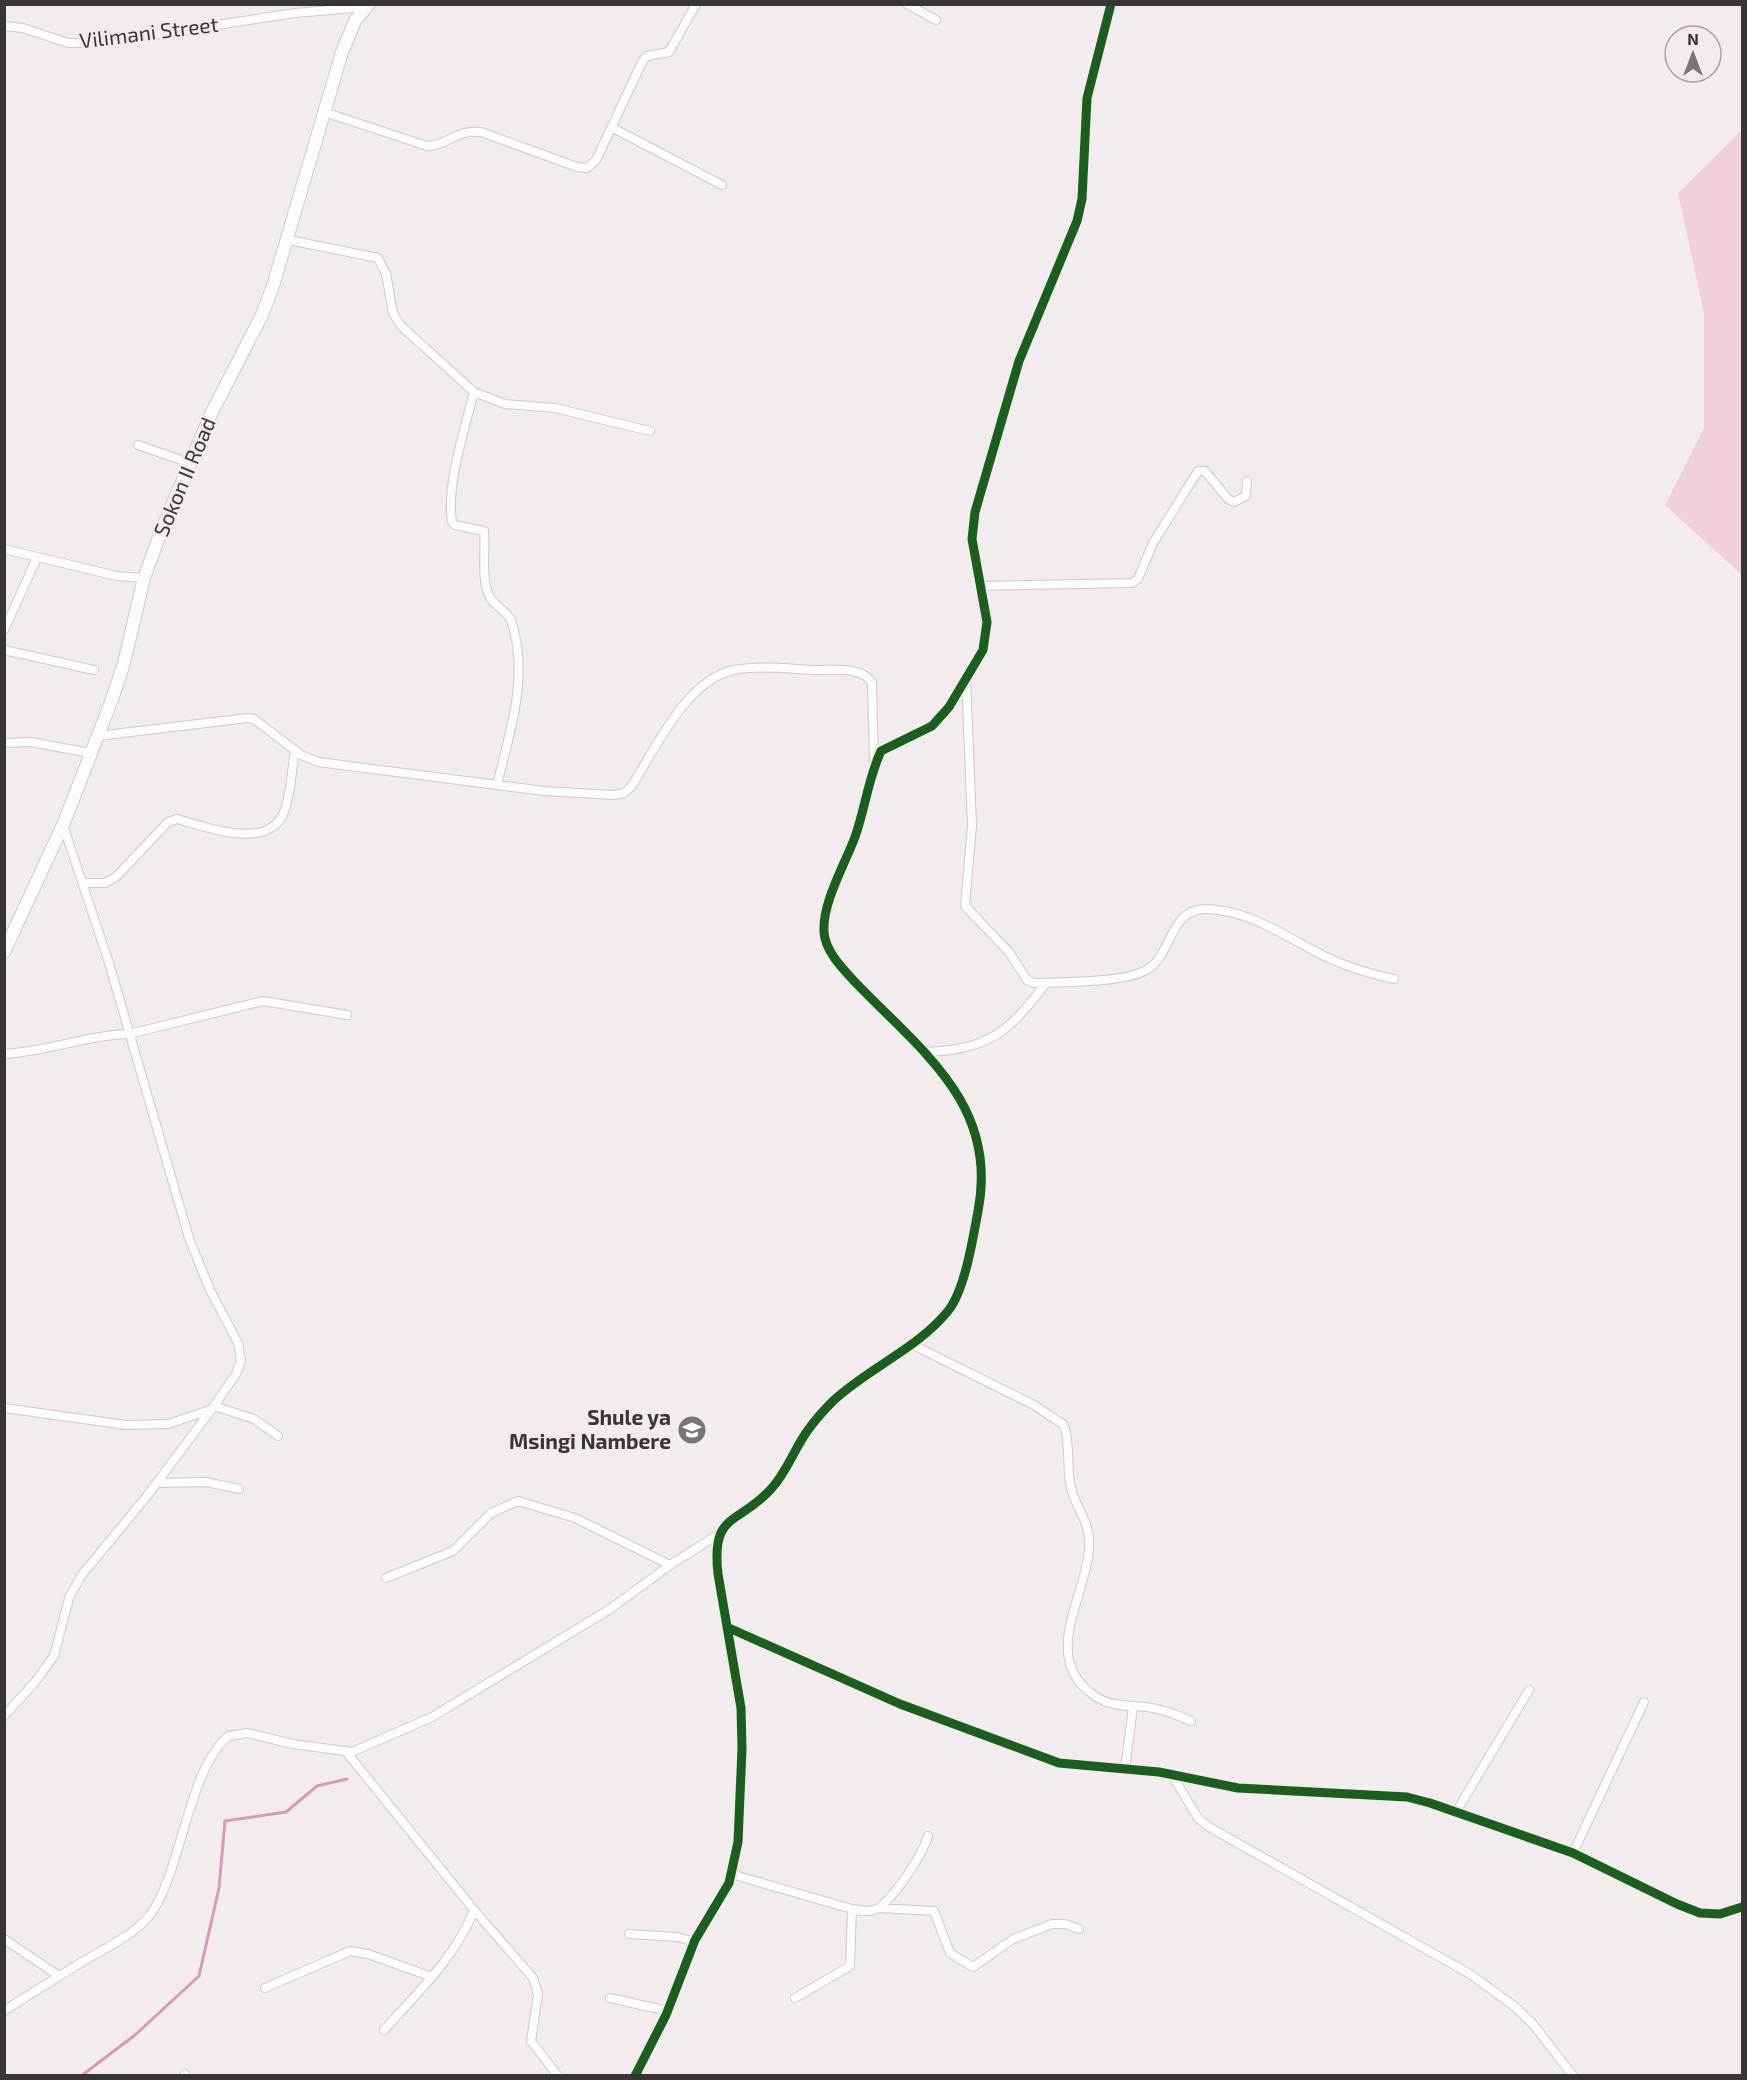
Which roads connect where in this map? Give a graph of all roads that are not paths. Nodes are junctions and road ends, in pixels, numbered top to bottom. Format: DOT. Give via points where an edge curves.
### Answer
graph roads {
  1 [pos="696,4"];
  2 [pos="908,4"];
  3 [pos="1111,4"];
  4 [pos="368,6"];
  5 [pos="936,20"];
  6 [pos="4,26"];
  7 [pos="324,112"];
  8 [pos="611,127"];
  9 [pos="722,185"];
  10 [pos="289,240"];
  11 [pos="474,393"];
  12 [pos="650,431"];
  13 [pos="138,445"];
  14 [pos="190,463"];
  15 [pos="1247,481"];
  16 [pos="4,549"];
  17 [pos="37,558"];
  18 [pos="144,578"];
  19 [pos="980,586"];
  20 [pos="4,630"];
  21 [pos="4,650"];
  22 [pos="94,670"];
  23 [pos="966,677"];
  24 [pos="97,736"];
  25 [pos="4,743"];
  26 [pos="295,750"];
  27 [pos="90,753"];
  28 [pos="874,765"];
  29 [pos="496,785"];
  30 [pos="63,825"];
  31 [pos="83,883"];
  32 [pos="4,952"];
  33 [pos="1394,979"];
  34 [pos="1046,983"];
  35 [pos="347,1016"];
  36 [pos="129,1034"];
  37 [pos="927,1052"];
  38 [pos="4,1054"];
  39 [pos="913,1345"];
  40 [pos="4,1408"];
  41 [pos="212,1408"];
  42 [pos="278,1436"];
  43 [pos="158,1483"];
  44 [pos="239,1489"];
  45 [pos="719,1534"];
  46 [pos="670,1565"];
  47 [pos="386,1578"];
  48 [pos="729,1628"];
  49 [pos="1529,1690"];
  50 [pos="1644,1702"];
  51 [pos="1133,1707"];
  52 [pos="4,1716"];
  53 [pos="1191,1721"];
  54 [pos="347,1753"];
  55 [pos="1125,1769"];
  56 [pos="1172,1775"];
  57 [pos="1456,1812"];
  58 [pos="928,1836"];
  59 [pos="1573,1853"];
  60 [pos="731,1874"];
  61 [pos="1743,1907"];
  62 [pos="879,1908"];
  63 [pos="852,1909"];
  64 [pos="474,1910"];
  65 [pos="1078,1929"];
  66 [pos="629,1934"];
  67 [pos="4,1939"];
  68 [pos="694,1942"];
  69 [pos="59,1976"];
  70 [pos="432,1977"];
  71 [pos="265,1988"];
  72 [pos="610,1998"];
  73 [pos="795,1998"];
  74 [pos="4,2011"];
  75 [pos="668,2011"];
  76 [pos="384,2030"];
  77 [pos="558,2076"];
  78 [pos="635,2076"];
  79 [pos="1573,2076"];
  1 -- 8 [label="street" via="669,52 643,60"];
  2 -- 5 [label="street"];
  3 -- 19 [label="street" via="1087,98 1082,199 1077,221 1020,361 975,512 972,539"];
  4 -- 6 [label="street, Vilimani Street" via="295,13 100,43 68,43"];
  4 -- 7 [label="street, Sokon II Road" via="348,34"];
  7 -- 8 [label="street" via="430,146 465,131 481,132 583,168 594,163"];
  7 -- 10 [label="street, Sokon II Road"];
  8 -- 9 [label="street"];
  10 -- 11 [label="street" via="378,258 386,274 393,313 402,326"];
  10 -- 14 [label="street, Sokon II Road" via="262,315"];
  11 -- 12 [label="street" via="505,404 555,408"];
  11 -- 29 [label="street" via="460,447 452,521 484,531 488,592 492,602 511,619 520,670 512,724"];
  13 -- 14 [label="street"];
  14 -- 18 [label="street, Sokon II Road"];
  15 -- 19 [label="street" via="1246,496 1234,502 1205,471 1198,471 1153,543 1138,579 1132,583"];
  16 -- 17 [label="street"];
  17 -- 18 [label="street"];
  17 -- 20 [label="street"];
  18 -- 24 [label="street, Sokon II Road" via="124,663"];
  19 -- 23 [label="street" via="987,622 985,642"];
  21 -- 22 [label="street"];
  23 -- 28 [label="street" via="949,707 932,726 886,746"];
  23 -- 34 [label="street" via="972,825 965,906 1009,952 1027,981"];
  24 -- 26 [label="street" via="248,718"];
  24 -- 27 [label="street, Sokon II Road"];
  25 -- 27 [label="street" via="31,742"];
  26 -- 29 [label="street" via="318,762"];
  26 -- 31 [label="street" via="282,818 272,827 243,835 177,819 168,822 116,877 105,883"];
  27 -- 30 [label="street, Sokon II Road"];
  28 -- 29 [label="street" via="869,678 847,670 750,668 728,672 698,689 671,722 624,794 593,795"];
  28 -- 37 [label="street" via="855,836 826,910 824,931 839,965"];
  30 -- 31 [label="street"];
  30 -- 32 [label="street, Sokon II Road"];
  31 -- 36 [label="street"];
  33 -- 34 [label="street" via="1341,963 1259,923 1204,909 1183,918 1148,970 1108,980"];
  34 -- 37 [label="street" via="1025,1011 991,1039 959,1050"];
  35 -- 36 [label="street" via="263,1001"];
  36 -- 38 [label="street" via="106,1034 34,1052"];
  36 -- 41 [label="street" via="189,1238 241,1352 236,1374"];
  37 -- 39 [label="street" via="953,1084 980,1148 982,1164 978,1210 957,1294 950,1309"];
  39 -- 45 [label="street" via="834,1401 808,1430 772,1489 726,1522"];
  39 -- 51 [label="street" via="1034,1404 1064,1425 1071,1487 1089,1534 1086,1565 1069,1625 1068,1658 1082,1685 1096,1697 1114,1705"];
  40 -- 41 [label="street" via="126,1425 168,1425"];
  41 -- 42 [label="street" via="254,1419"];
  41 -- 43 [label="street"];
  43 -- 44 [label="street" via="206,1482"];
  43 -- 52 [label="street" via="81,1576 69,1598 54,1656"];
  45 -- 46 [label="street"];
  45 -- 48 [label="street" via="716,1556"];
  46 -- 47 [label="street" via="575,1518 518,1502 491,1513 453,1551"];
  46 -- 54 [label="street" via="610,1610 432,1717"];
  48 -- 55 [label="street" via="900,1704 1036,1756 1059,1763"];
  48 -- 60 [label="street" via="741,1708 742,1749 738,1842"];
  49 -- 57 [label="street"];
  50 -- 59 [label="street"];
  51 -- 53 [label="street" via="1161,1710"];
  51 -- 55 [label="street"];
  54 -- 64 [label="street"];
  54 -- 69 [label="street" via="247,1733 234,1733 223,1740 208,1761 161,1894 149,1915 139,1926"];
  55 -- 56 [label="street"];
  56 -- 57 [label="street" via="1238,1788 1407,1797"];
  56 -- 79 [label="street" via="1198,1818 1209,1827 1470,1974 1514,2006"];
  57 -- 59 [label="street"];
  58 -- 62 [label="street" via="915,1865"];
  59 -- 61 [label="street" via="1700,1913 1720,1914"];
  60 -- 63 [label="street"];
  60 -- 68 [label="street" via="724,1894"];
  62 -- 63 [label="street"];
  62 -- 65 [label="street" via="934,1911 950,1953 973,1967 1013,1939 1052,1924"];
  63 -- 73 [label="street" via="850,1966"];
  64 -- 70 [label="street" via="458,1944"];
  64 -- 77 [label="street" via="538,1986 531,2041"];
  66 -- 68 [label="street" via="678,1937"];
  67 -- 69 [label="street"];
  68 -- 75 [label="street"];
  69 -- 74 [label="street"];
  70 -- 71 [label="street" via="350,1951"];
  70 -- 76 [label="street"];
  72 -- 75 [label="street"];
  75 -- 78 [label="street"];
}
